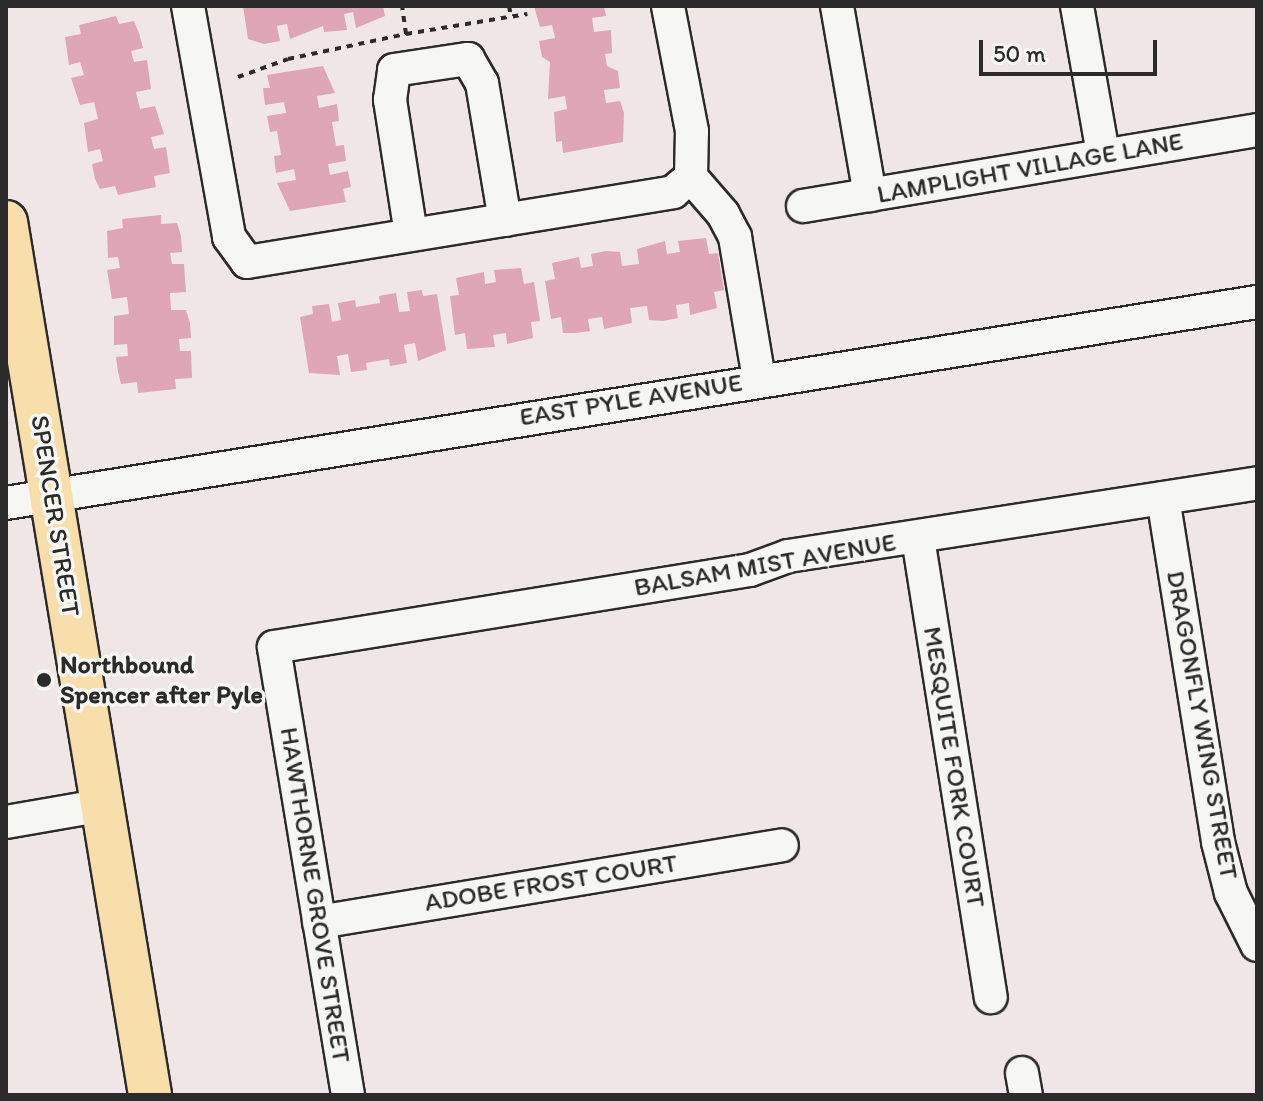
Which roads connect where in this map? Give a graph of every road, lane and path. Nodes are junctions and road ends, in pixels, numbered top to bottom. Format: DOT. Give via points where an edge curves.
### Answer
graph roads {
  1 [pos="188,6"];
  2 [pos="402,6"];
  3 [pos="509,6"];
  4 [pos="668,6"];
  5 [pos="837,6"];
  6 [pos="1077,6"];
  7 [pos="527,14"];
  8 [pos="511,16"];
  9 [pos="406,34"];
  10 [pos="238,77"];
  11 [pos="1257,130"];
  12 [pos="1103,154"];
  13 [pos="691,177"];
  14 [pos="870,195"];
  15 [pos="803,206"];
  16 [pos="505,220"];
  17 [pos="6,222"];
  18 [pos="411,234"];
  19 [pos="1257,302"];
  20 [pos="759,379"];
  21 [pos="1257,483"];
  22 [pos="51,495"];
  23 [pos="1163,498"];
  24 [pos="6,503"];
  25 [pos="918,538"];
  26 [pos="274,647"];
  27 [pos="103,805"];
  28 [pos="6,822"];
  29 [pos="782,845"];
  30 [pos="319,922"];
  31 [pos="1256,942"];
  32 [pos="991,997"];
  33 [pos="150,1095"];
  34 [pos="348,1095"];
  1 -- 18 [label="street" via="229,237 247,262"];
  2 -- 9 [label="path"];
  3 -- 8 [label="path"];
  4 -- 13 [label="street" via="692,131"];
  5 -- 14 [label="street"];
  6 -- 12 [label="street"];
  7 -- 8 [label="path"];
  8 -- 9 [label="path"];
  9 -- 10 [label="path" via="288,59"];
  11 -- 12 [label="street, LAMPLIGHT VILLAGE LANE"];
  12 -- 14 [label="street, LAMPLIGHT VILLAGE LANE"];
  13 -- 16 [label="street" via="673,192"];
  13 -- 20 [label="street" via="735,237"];
  14 -- 15 [label="street, LAMPLIGHT VILLAGE LANE"];
  16 -- 18 [label="street"];
  16 -- 18 [label="street" via="482,83 468,59 394,70 390,100"];
  17 -- 22 [label="main road, SPENCER STREET"];
  19 -- 20 [label="street, EAST PYLE AVENUE"];
  20 -- 22 [label="street, EAST PYLE AVENUE"];
  21 -- 23 [label="street, BALSAM MIST AVENUE"];
  22 -- 24 [label="street, EAST PYLE AVENUE"];
  22 -- 27 [label="main road, SPENCER STREET"];
  23 -- 25 [label="street, BALSAM MIST AVENUE"];
  23 -- 31 [label="street, DRAGONFLY WING STREET" via="1218,842 1231,893"];
  25 -- 26 [label="street, BALSAM MIST AVENUE"];
  25 -- 32 [label="street, MESQUITE FORK COURT"];
  26 -- 30 [label="street, HAWTHORNE GROVE STREET"];
  27 -- 28 [label="street"];
  27 -- 33 [label="main road, SPENCER STREET"];
  29 -- 30 [label="street, ADOBE FROST COURT"];
  30 -- 34 [label="street, HAWTHORNE GROVE STREET"];
}
